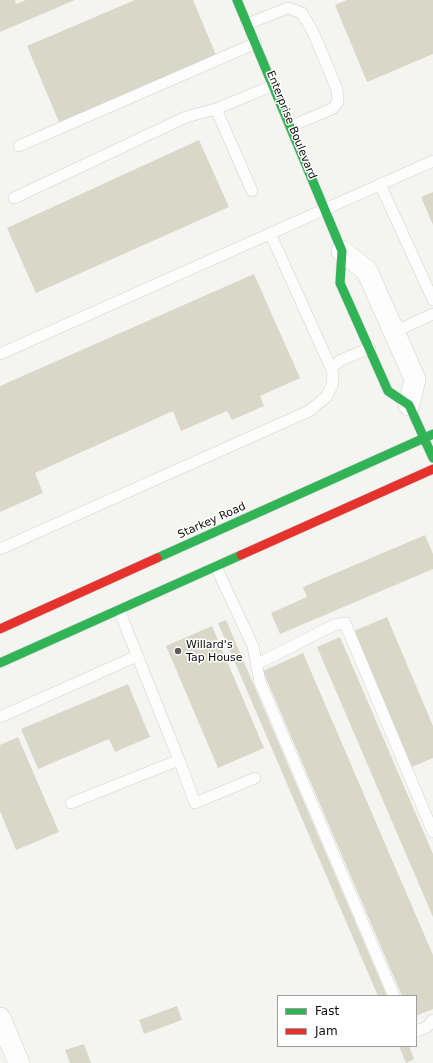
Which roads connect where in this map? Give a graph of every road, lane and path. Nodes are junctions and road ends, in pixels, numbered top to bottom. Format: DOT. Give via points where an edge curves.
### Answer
graph roads {
  1 [pos="237,0"];
  2 [pos="248,24"];
  3 [pos="256,43"];
  4 [pos="274,85"];
  5 [pos="216,109"];
  6 [pos="291,126"];
  7 [pos="19,146"];
  8 [pos="433,161"];
  9 [pos="380,184"];
  10 [pos="252,192"];
  11 [pos="14,198"];
  12 [pos="325,208"];
  13 [pos="270,233"];
  14 [pos="342,251"];
  15 [pos="433,300"];
  16 [pos="433,314"];
  17 [pos="394,332"];
  18 [pos="370,348"];
  19 [pos="0,354"];
  20 [pos="331,368"];
  21 [pos="409,405"];
  22 [pos="429,436"];
  23 [pos="433,458"];
  24 [pos="433,469"];
  25 [pos="0,549"];
  26 [pos="216,567"];
  27 [pos="119,610"];
  28 [pos="0,629"];
  29 [pos="137,656"];
  30 [pos="0,663"];
  31 [pos="258,664"];
  32 [pos="0,717"];
  33 [pos="178,760"];
  34 [pos="255,778"];
  35 [pos="71,803"];
  36 [pos="433,832"];
  37 [pos="394,995"];
  38 [pos="0,1018"];
  39 [pos="433,1020"];
  40 [pos="417,1031"];
  41 [pos="19,1063"];
  1 -- 2 [label="main road, Enterprise Boulevard"];
  2 -- 3 [label="main road, Enterprise Boulevard"];
  2 -- 6 [label="lane" via="288,8 302,12 313,32 337,89 338,102 332,109"];
  3 -- 4 [label="main road, Enterprise Boulevard"];
  3 -- 7 [label="lane"];
  4 -- 5 [label="lane"];
  4 -- 6 [label="main road, Enterprise Boulevard"];
  5 -- 10 [label="lane"];
  5 -- 11 [label="lane" via="186,117"];
  6 -- 12 [label="main road, Enterprise Boulevard"];
  8 -- 9 [label="lane"];
  9 -- 12 [label="lane"];
  9 -- 15 [label="lane"];
  12 -- 13 [label="lane"];
  12 -- 14 [label="main road, Enterprise Boulevard"];
  13 -- 19 [label="lane"];
  13 -- 20 [label="lane"];
  14 -- 17 [label="street, Enterprise Boulevard" via="367,272"];
  14 -- 18 [label="main road, Enterprise Boulevard" via="340,283"];
  16 -- 17 [label="lane"];
  17 -- 21 [label="street, Enterprise Boulevard" via="415,379"];
  18 -- 20 [label="lane" via="341,360"];
  18 -- 21 [label="main road, Enterprise Boulevard" via="388,391"];
  20 -- 25 [label="lane" via="334,375 332,386 326,397 309,411"];
  21 -- 22 [label="main road"];
  22 -- 23 [label="main road"];
  22 -- 28 [label="main road, Starkey Road"];
  24 -- 26 [label="main road"];
  26 -- 27 [label="main road"];
  26 -- 31 [label="lane" via="253,646"];
  27 -- 29 [label="lane"];
  27 -- 30 [label="main road"];
  29 -- 32 [label="lane"];
  29 -- 33 [label="lane"];
  31 -- 36 [label="lane" via="334,625 345,623"];
  31 -- 37 [label="lane" via="260,682"];
  33 -- 34 [label="lane" via="195,803"];
  33 -- 35 [label="lane"];
  38 -- 41 [label="street"];
  39 -- 40 [label="lane" via="427,1027"];
}
